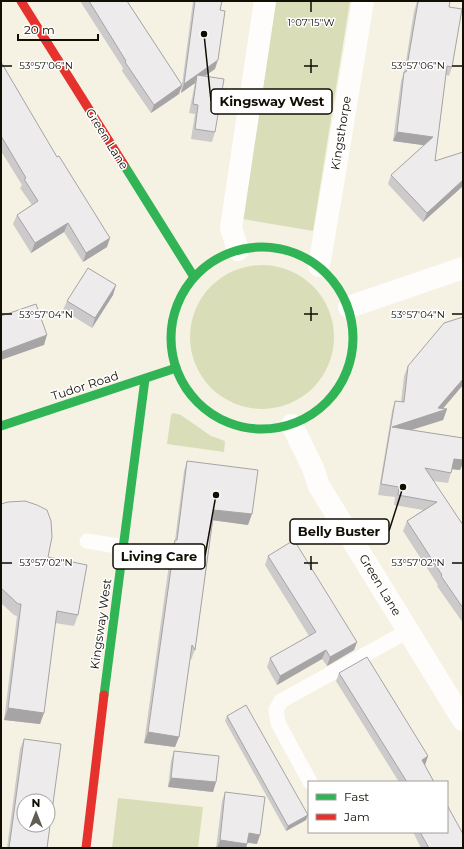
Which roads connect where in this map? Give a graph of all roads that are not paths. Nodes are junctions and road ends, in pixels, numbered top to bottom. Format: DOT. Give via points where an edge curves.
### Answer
graph roads {
  1 [pos="21,1"];
  2 [pos="265,1"];
  3 [pos="363,1"];
  4 [pos="238,250"];
  5 [pos="319,266"];
  6 [pos="463,268"];
  7 [pos="194,277"];
  8 [pos="349,307"];
  9 [pos="176,368"];
  10 [pos="145,379"];
  11 [pos="292,425"];
  12 [pos="1,426"];
  13 [pos="87,541"];
  14 [pos="124,547"];
  15 [pos="408,631"];
  16 [pos="463,720"];
  17 [pos="309,781"];
  18 [pos="86,848"];
  1 -- 7 [label="street, Green Lane"];
  2 -- 4 [label="street" via="231,228"];
  3 -- 5 [label="street, Kingsthorpe"];
  4 -- 5 [label="street" via="275,247 298,254"];
  4 -- 7 [label="street" via="210,263"];
  5 -- 8 [label="street" via="337,284"];
  6 -- 8 [label="street"];
  7 -- 9 [label="street" via="180,297 172,320 171,345"];
  8 -- 11 [label="street" via="354,337 350,367 335,394 313,414"];
  9 -- 10 [label="street, Tudor Road"];
  9 -- 11 [label="street" via="189,393 208,411 232,424 258,429"];
  10 -- 12 [label="street, Tudor Road"];
  10 -- 14 [label="street, Kingsway West"];
  11 -- 15 [label="street, Green Lane" via="319,486"];
  13 -- 14 [label="lane"];
  14 -- 18 [label="street, Kingsway West"];
  15 -- 16 [label="street, Green Lane"];
  15 -- 17 [label="lane" via="281,701 276,710 278,723"];
}
